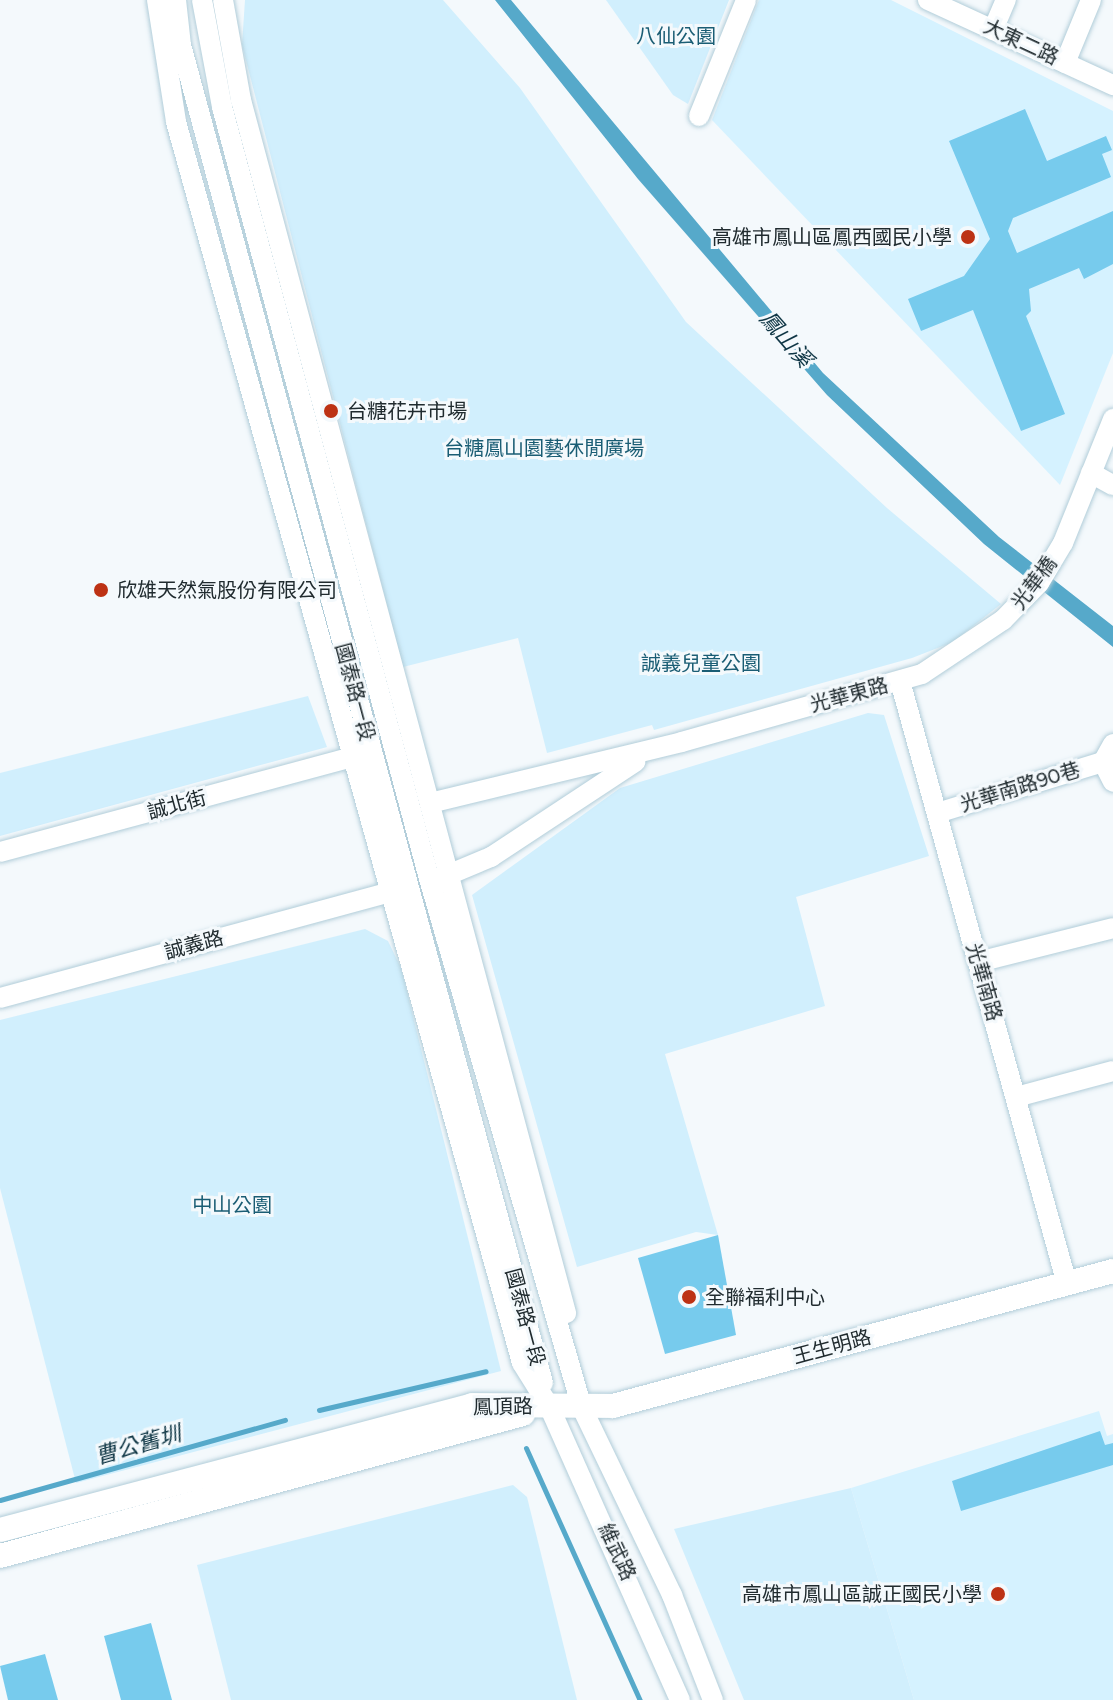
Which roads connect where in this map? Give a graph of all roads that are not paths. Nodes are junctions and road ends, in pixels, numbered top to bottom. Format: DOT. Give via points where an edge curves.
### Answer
graph roads {
  1 [pos="157,0"];
  2 [pos="176,0"];
  3 [pos="202,0"];
  4 [pos="223,0"];
  5 [pos="746,0"];
  6 [pos="928,0"];
  7 [pos="1006,0"];
  8 [pos="1091,0"];
  9 [pos="993,30"];
  10 [pos="1065,63"];
  11 [pos="1113,85"];
  12 [pos="699,116"];
  13 [pos="1113,419"];
  14 [pos="1091,473"];
  15 [pos="1113,485"];
  16 [pos="1003,620"];
  17 [pos="900,681"];
  18 [pos="682,742"];
  19 [pos="1108,753"];
  20 [pos="353,757"];
  21 [pos="1113,782"];
  22 [pos="430,803"];
  23 [pos="937,813"];
  24 [pos="0,852"];
  25 [pos="440,879"];
  26 [pos="399,890"];
  27 [pos="1113,928"];
  28 [pos="978,962"];
  29 [pos="0,998"];
  30 [pos="1113,1071"];
  31 [pos="1016,1097"];
  32 [pos="1113,1271"];
  33 [pos="1067,1284"];
  34 [pos="549,1406"];
  35 [pos="582,1408"];
  36 [pos="0,1530"];
  37 [pos="0,1556"];
  38 [pos="680,1700"];
  39 [pos="713,1700"];
  1 -- 20 [label="street, 國泰路一段" via="176,122"];
  2 -- 26 [label="street, 國泰路一段" via="185,61"];
  3 -- 25 [label="street, 國泰路一段" via="222,107"];
  4 -- 22 [label="street, 國泰路一段" via="241,100"];
  5 -- 12 [label="street"];
  6 -- 9 [label="street, 大東二路"];
  7 -- 9 [label="street"];
  8 -- 10 [label="street"];
  9 -- 10 [label="street, 大東二路"];
  10 -- 11 [label="street, 大東二路"];
  13 -- 14 [label="street"];
  14 -- 15 [label="street"];
  14 -- 16 [label="street, 光華橋" via="1063,543 1022,604"];
  16 -- 17 [label="street, 光華東路" via="922,674"];
  17 -- 18 [label="street, 光華東路"];
  17 -- 23 [label="street, 光華南路"];
  18 -- 22 [label="street, 光華東路"];
  18 -- 25 [label="street, 光華東路" via="616,770 491,857"];
  19 -- 21 [label="street"];
  19 -- 23 [label="street, 光華南路90巷"];
  20 -- 24 [label="street, 誠北街"];
  20 -- 26 [label="street, 國泰路一段"];
  22 -- 25 [label="street, 國泰路一段"];
  23 -- 28 [label="street, 光華南路"];
  25 -- 26 [label="street, 光華東路"];
  25 -- 35 [label="street, 國泰路一段"];
  26 -- 29 [label="street, 誠義路"];
  26 -- 34 [label="street, 國泰路一段"];
  27 -- 28 [label="street"];
  28 -- 31 [label="street, 光華南路"];
  30 -- 31 [label="street"];
  31 -- 33 [label="street, 光華南路"];
  32 -- 33 [label="main road, 王生明路"];
  33 -- 35 [label="main road, 王生明路" via="613,1406"];
  34 -- 35 [label="main road, 王生明路"];
  34 -- 36 [label="main road, 鳳頂路" via="472,1405"];
  34 -- 37 [label="main road, 鳳頂路"];
  34 -- 38 [label="street, 維武路"];
  35 -- 39 [label="street, 維武路" via="672,1595"];
}
